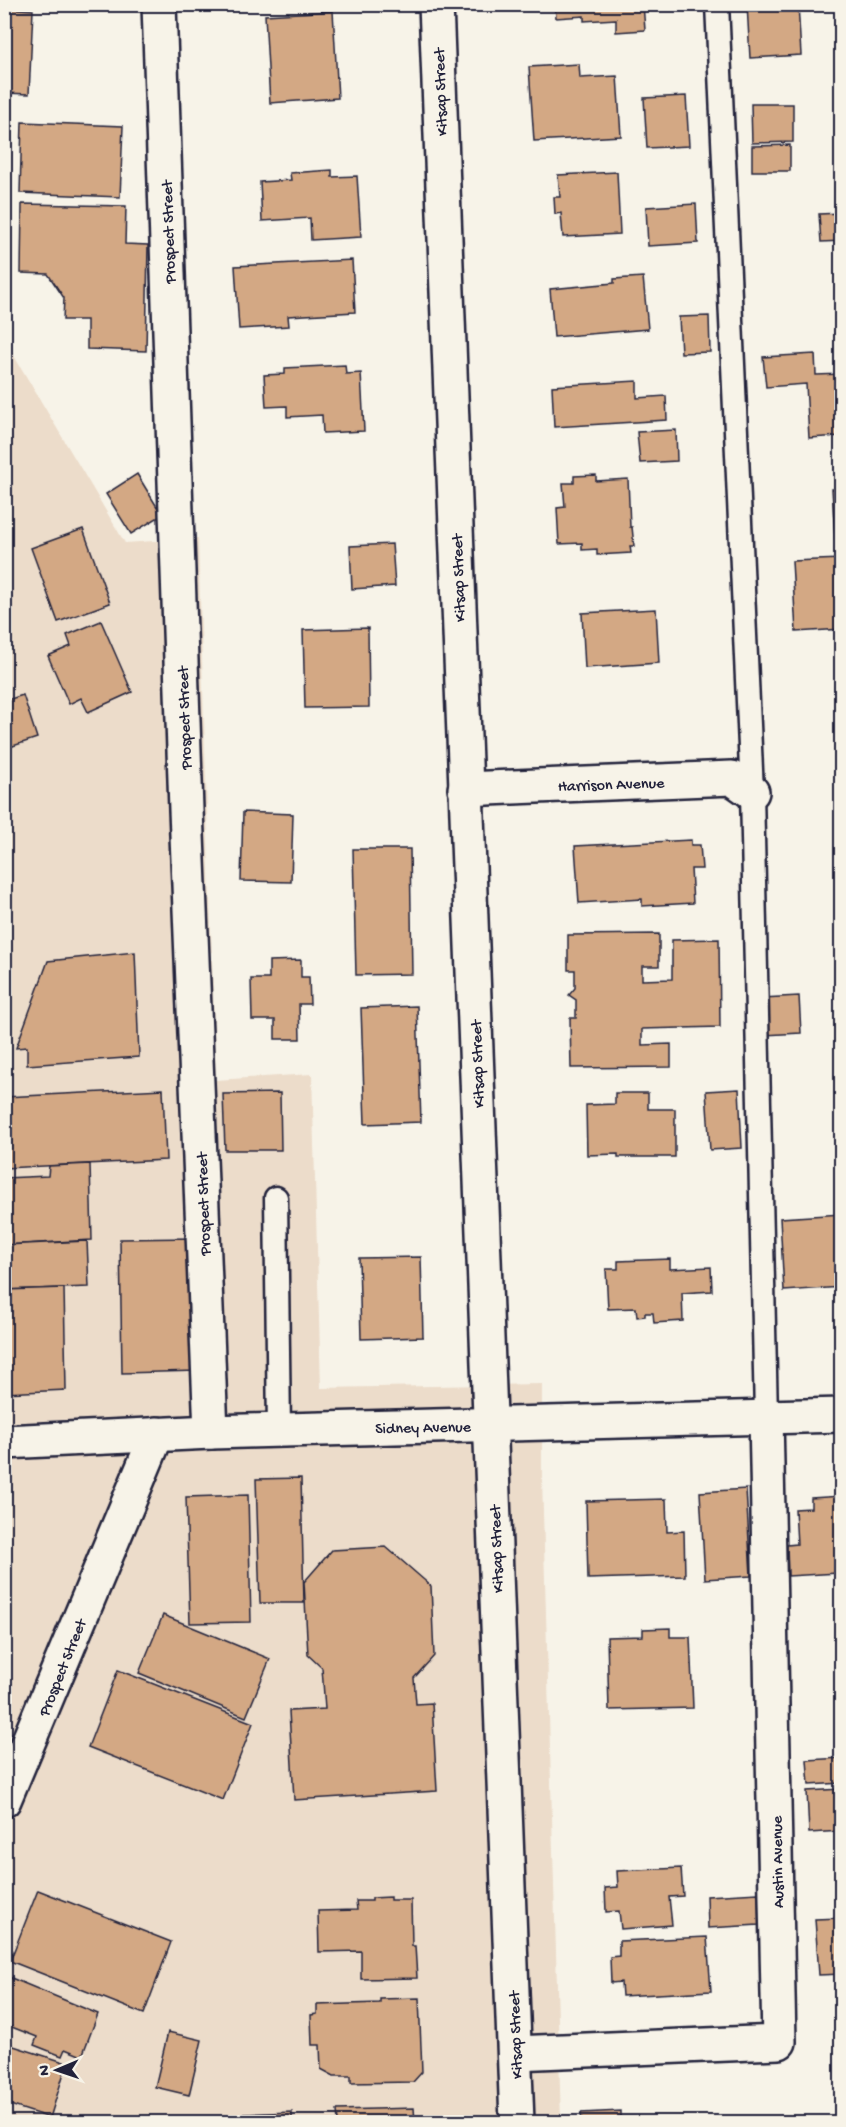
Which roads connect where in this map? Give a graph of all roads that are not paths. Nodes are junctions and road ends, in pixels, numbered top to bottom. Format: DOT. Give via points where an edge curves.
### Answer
graph roads {
  1 [pos="159,4"];
  2 [pos="436,4"];
  3 [pos="717,4"];
  4 [pos="465,789"];
  5 [pos="752,792"];
  6 [pos="276,1198"];
  7 [pos="842,1415"];
  8 [pos="766,1416"];
  9 [pos="490,1425"];
  10 [pos="279,1430"];
  11 [pos="211,1432"];
  12 [pos="157,1434"];
  13 [pos="4,1442"];
  14 [pos="4,1800"];
  15 [pos="514,2053"];
  16 [pos="517,2122"];
  1 -- 11 [label="street, Prospect Street"];
  2 -- 4 [label="street, Kitsap Street"];
  3 -- 5 [label="lane"];
  4 -- 5 [label="street, Harrison Avenue" via="732,778"];
  4 -- 9 [label="street, Kitsap Street"];
  5 -- 8 [label="lane"];
  6 -- 10 [label="lane"];
  7 -- 8 [label="street, Sidney Avenue"];
  8 -- 9 [label="street, Sidney Avenue"];
  8 -- 15 [label="street, Austin Avenue" via="779,2042"];
  9 -- 10 [label="street, Sidney Avenue"];
  9 -- 15 [label="street, Kitsap Street"];
  10 -- 11 [label="street, Sidney Avenue"];
  11 -- 12 [label="street, Sidney Avenue"];
  12 -- 13 [label="street, Sidney Avenue"];
  12 -- 14 [label="street, Prospect Street"];
  15 -- 16 [label="street, Kitsap Street"];
}
